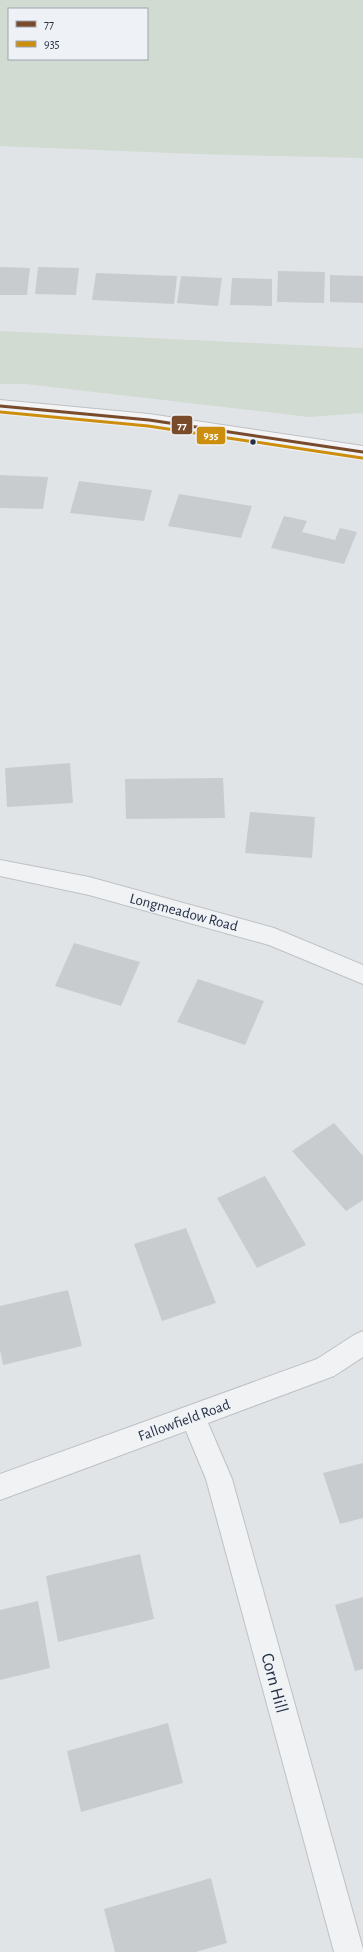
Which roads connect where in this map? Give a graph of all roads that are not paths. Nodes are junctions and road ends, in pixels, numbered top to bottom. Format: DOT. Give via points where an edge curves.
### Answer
graph roads {
  1 [pos="0,406"];
  2 [pos="363,452"];
  3 [pos="0,868"];
  4 [pos="363,975"];
  5 [pos="363,1343"];
  6 [pos="193,1417"];
  7 [pos="0,1486"];
  8 [pos="349,1952"];
  1 -- 2 [label="main road" via="149,420"];
  3 -- 4 [label="street, Longmeadow Road" via="90,886 274,937"];
  5 -- 6 [label="street, Fallowfield Road" via="325,1368"];
  6 -- 7 [label="street, Fallowfield Road"];
  6 -- 8 [label="street, Corn Hill" via="219,1479"];
}
